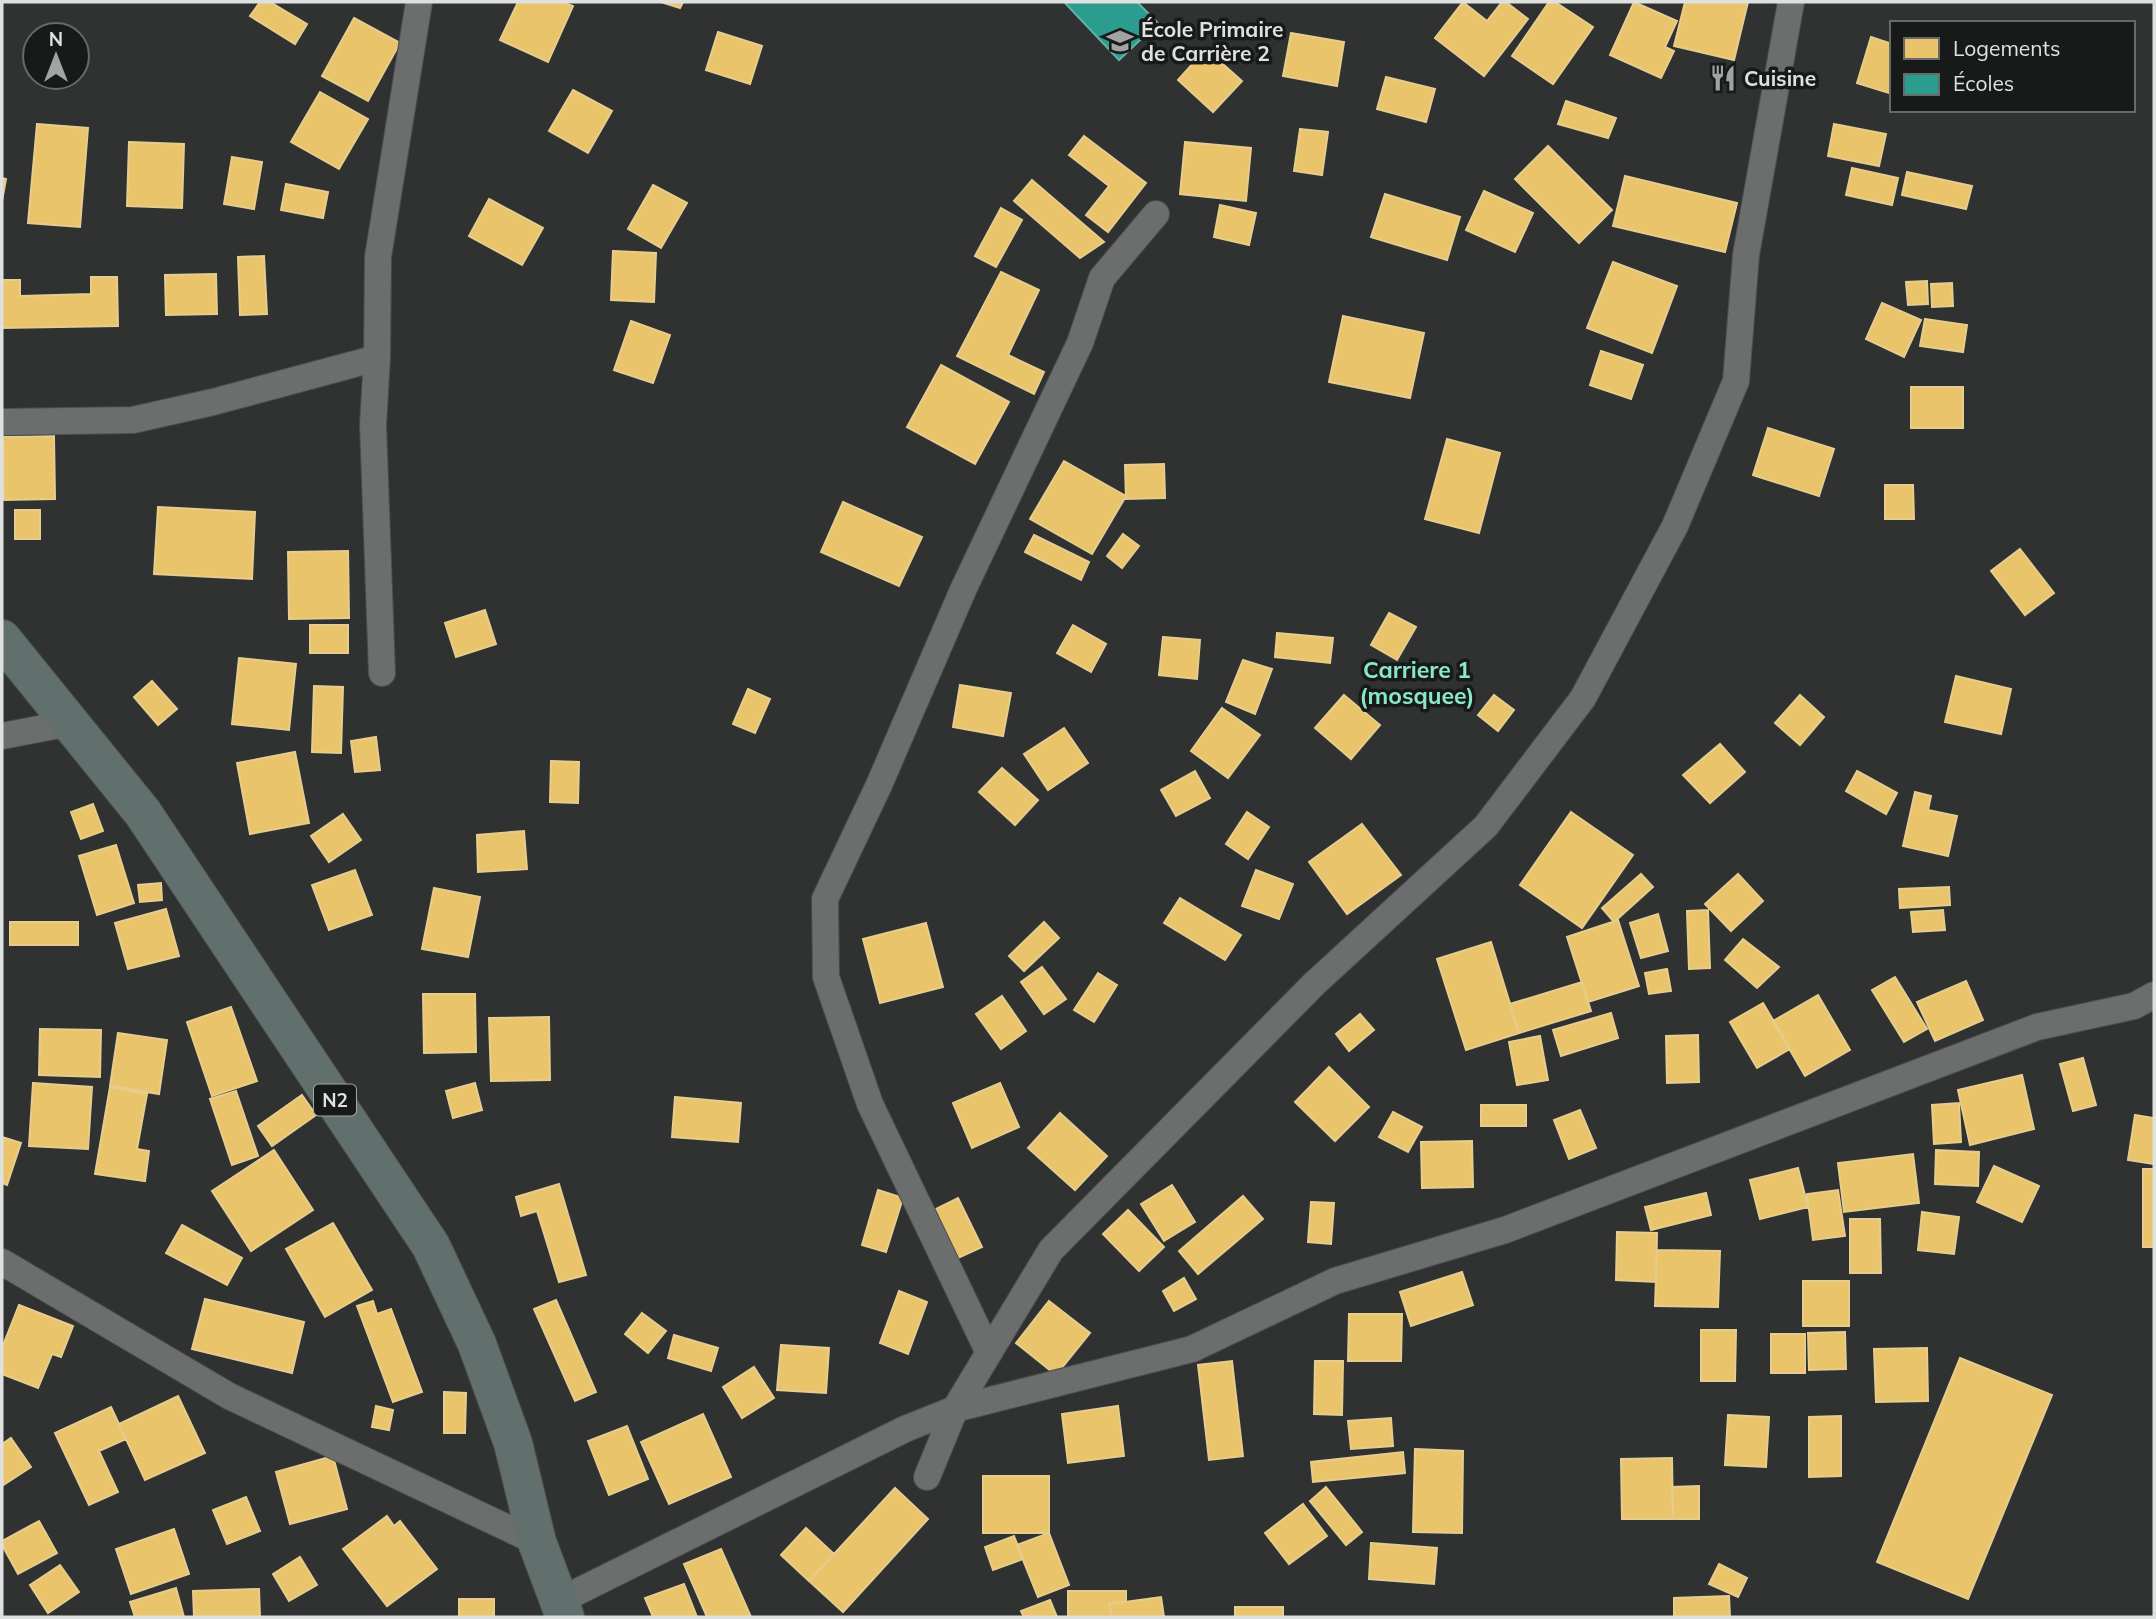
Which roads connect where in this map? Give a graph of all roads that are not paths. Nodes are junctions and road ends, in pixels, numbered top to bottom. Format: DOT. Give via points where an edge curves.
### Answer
graph roads {
  1 [pos="419,2"];
  2 [pos="1791,2"];
  3 [pos="1156,214"];
  4 [pos="377,358"];
  5 [pos="2,422"];
  6 [pos="2,639"];
  7 [pos="382,673"];
  8 [pos="70,723"];
  9 [pos="2,736"];
  10 [pos="2154,995"];
  11 [pos="2,1262"];
  12 [pos="989,1353"];
  13 [pos="955,1409"];
  14 [pos="927,1477"];
  15 [pos="537,1542"];
  16 [pos="562,1609"];
  1 -- 4 [label="street" via="378,257"];
  2 -- 12 [label="street" via="1746,255 1736,381 1675,526 1583,698 1486,826 1314,984 1051,1250"];
  3 -- 12 [label="street" via="1102,278 1080,343 825,899 826,976 870,1104"];
  4 -- 5 [label="street" via="133,419"];
  4 -- 7 [label="street" via="373,425"];
  6 -- 8 [label="highway, N2"];
  8 -- 9 [label="street"];
  8 -- 15 [label="highway, N2" via="143,813 431,1246 477,1344 513,1443"];
  10 -- 13 [label="street" via="2134,1006 2037,1027 1505,1230 1335,1281 1192,1349"];
  11 -- 15 [label="street" via="229,1396"];
  12 -- 13 [label="street"];
  13 -- 14 [label="street"];
  13 -- 16 [label="street" via="905,1429"];
  15 -- 16 [label="highway, N2"];
}
